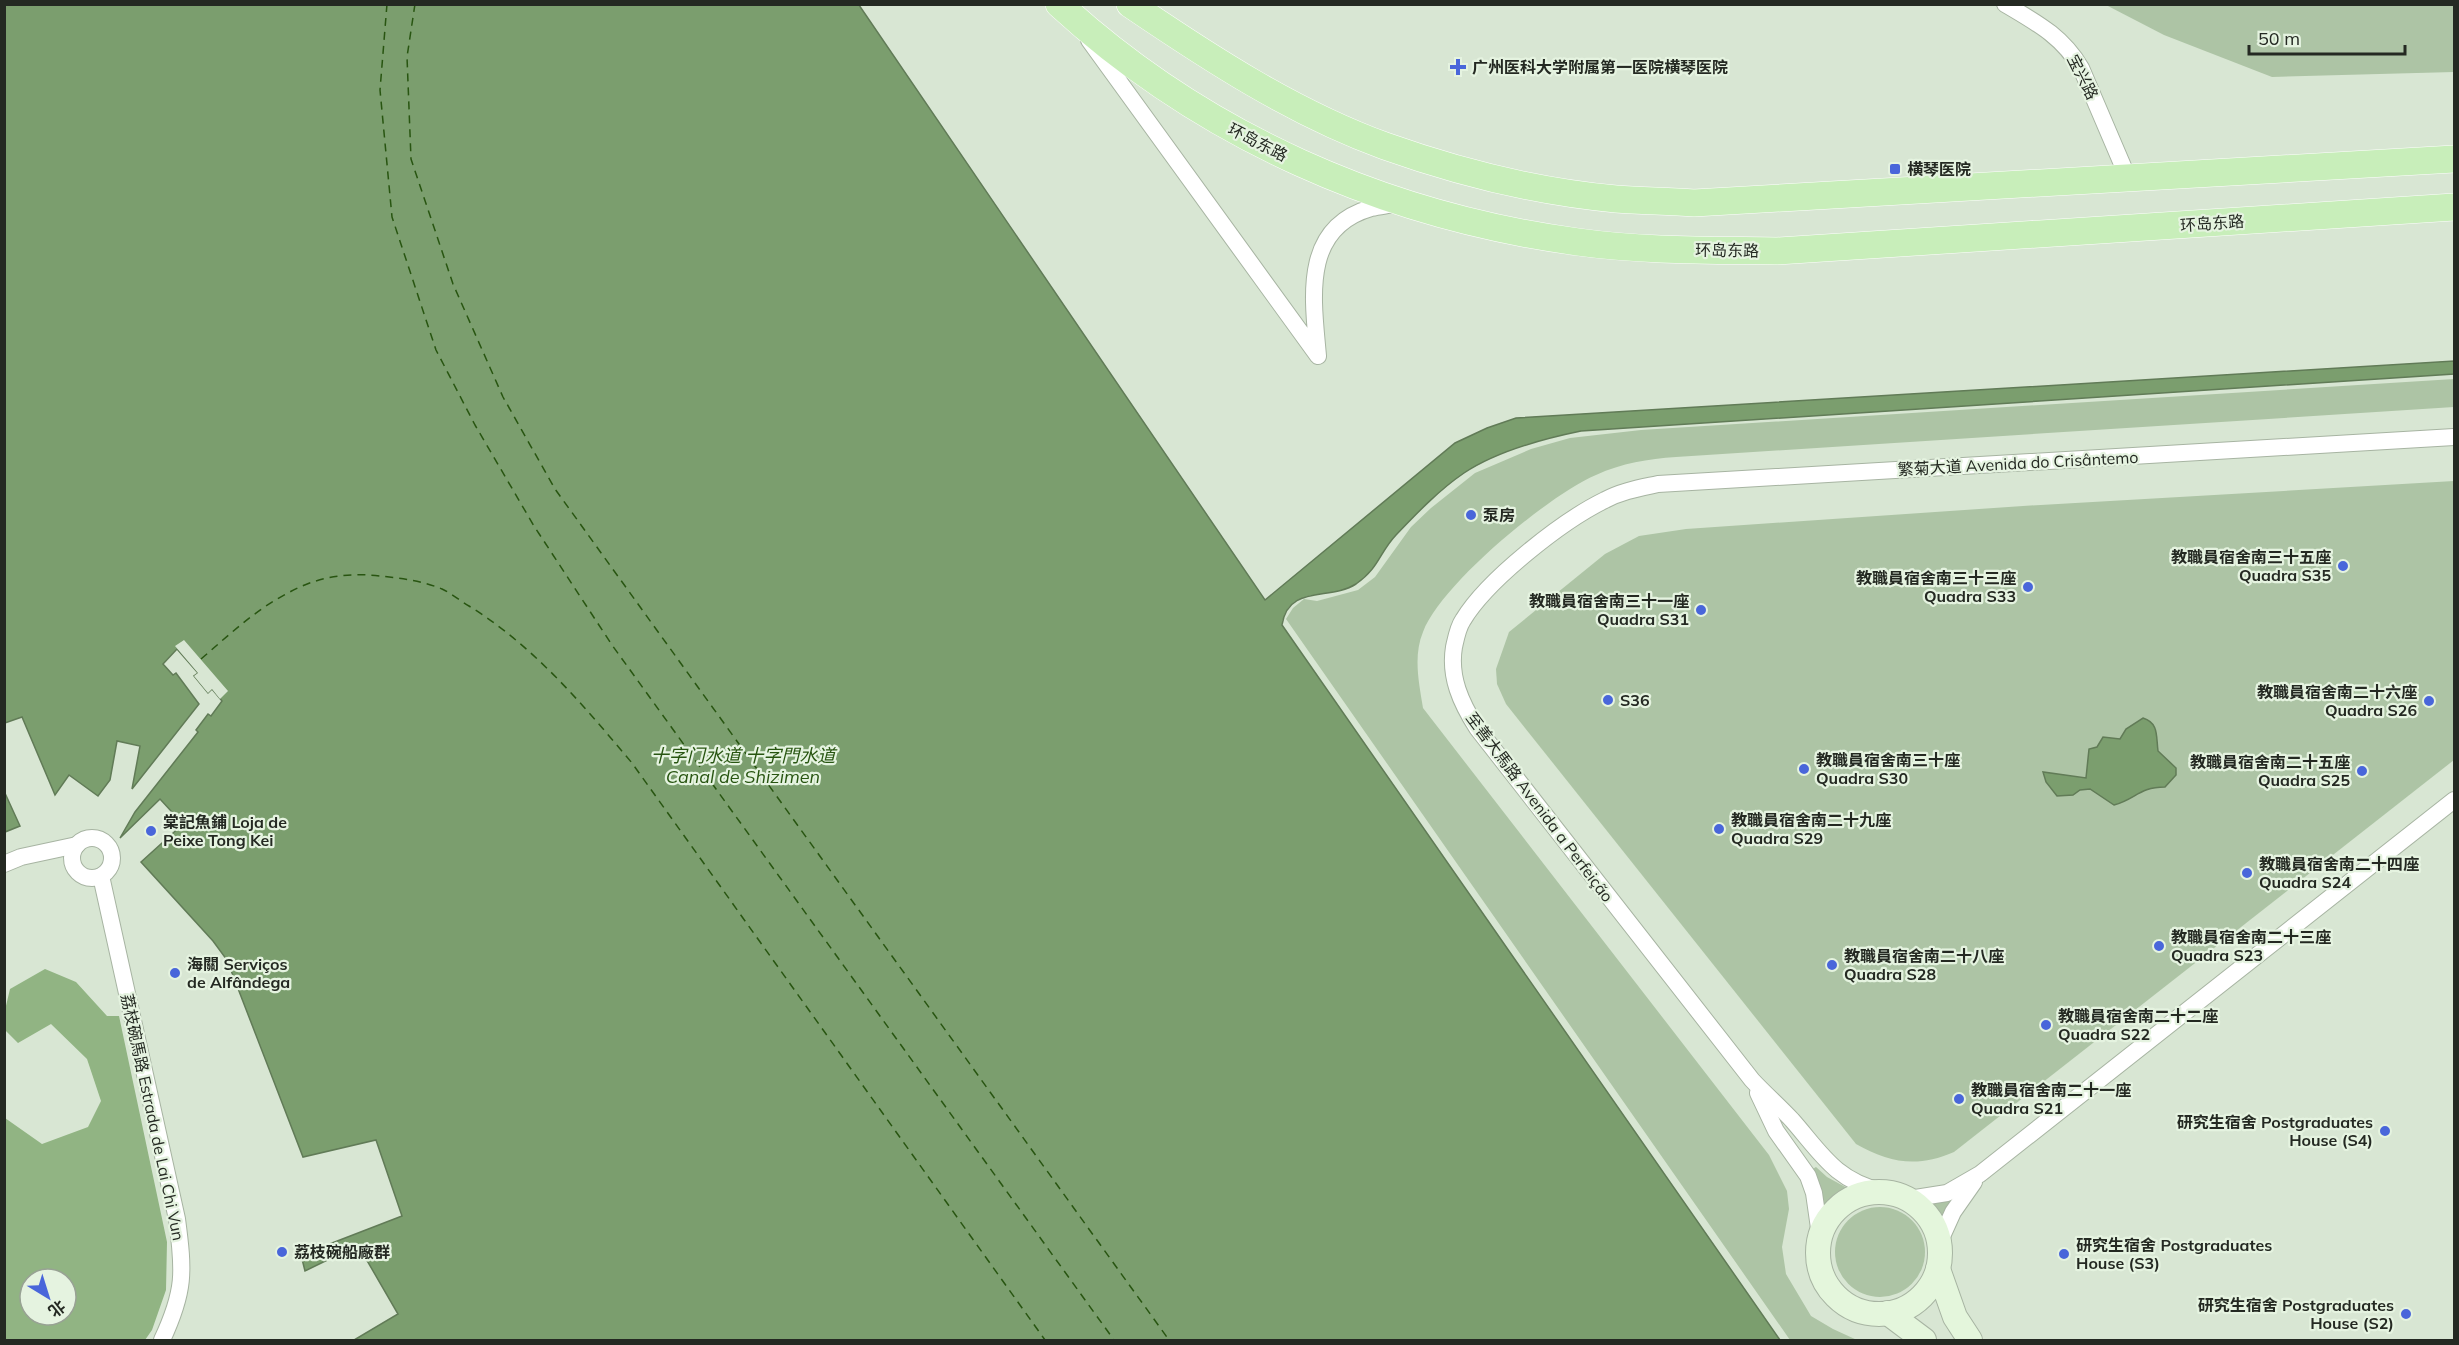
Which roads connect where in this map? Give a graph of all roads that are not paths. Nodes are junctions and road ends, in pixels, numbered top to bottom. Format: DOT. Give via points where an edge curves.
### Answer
graph roads {
  1 [pos="1130,4"];
  2 [pos="2005,4"];
  3 [pos="1065,10"];
  4 [pos="2454,159"];
  5 [pos="2128,178"];
  6 [pos="1400,203"];
  7 [pos="2454,207"];
  8 [pos="2454,437"];
  9 [pos="1586,510"];
  10 [pos="2454,800"];
  11 [pos="77,845"];
  12 [pos="4,864"];
  13 [pos="101,876"];
  14 [pos="1752,1080"];
  15 [pos="1980,1174"];
  16 [pos="1881,1191"];
  17 [pos="1909,1199"];
  18 [pos="1820,1235"];
  19 [pos="1940,1244"];
  20 [pos="1938,1269"];
  21 [pos="1888,1313"];
  22 [pos="162,1341"];
  23 [pos="1924,1341"];
  24 [pos="1970,1341"];
  1 -- 5 [label="main road" via="1257,86 1384,146 1511,182 1569,193 1694,202"];
  2 -- 5 [label="street, 宝兴路" via="2053,34 2073,54"];
  3 -- 6 [label="main road, 环岛东路" via="1137,70 1197,110 1307,168"];
  3 -- 6 [label="street" via="1318,356 1314,302 1319,253 1329,234 1343,221 1370,208"];
  4 -- 5 [label="main road"];
  6 -- 7 [label="main road, 环岛东路" via="1486,226 1579,243 1777,251"];
  8 -- 9 [label="street, 繁菊大道 Avenida do Crisântemo" via="1684,480 1631,489"];
  9 -- 14 [label="street, 至善大馬路 Avenida a Perfeição" via="1521,559 1475,602 1461,623 1454,647 1456,689 1477,728"];
  10 -- 15 [label="street"];
  11 -- 12 [label="street" via="21,856"];
  11 -- 13 [label="street" via="72,855 74,868 83,876"];
  11 -- 13 [label="street" via="94,838 109,849 111,861"];
  13 -- 22 [label="street, 荔枝碗馬路 Estrada de Lai Chi Vun" via="177,1219 183,1262 182,1286"];
  14 -- 16 [label="street, 至善大馬路 Avenida a Perfeição" via="1836,1171 1864,1187"];
  14 -- 18 [label="street, 至善大馬路 Avenida a Perfeição" via="1776,1131 1808,1176"];
  15 -- 17 [label="street" via="1947,1193"];
  15 -- 19 [label="street" via="1953,1212"];
  16 -- 17 [label="main road"];
  16 -- 18 [label="main road" via="1844,1203 1833,1212"];
  17 -- 19 [label="main road" via="1926,1213"];
  18 -- 21 [label="main road" via="1820,1270 1827,1286 1854,1308"];
  19 -- 20 [label="main road"];
  20 -- 21 [label="main road" via="1919,1298"];
  20 -- 24 [label="main road" via="1955,1317"];
  21 -- 23 [label="main road"];
}
